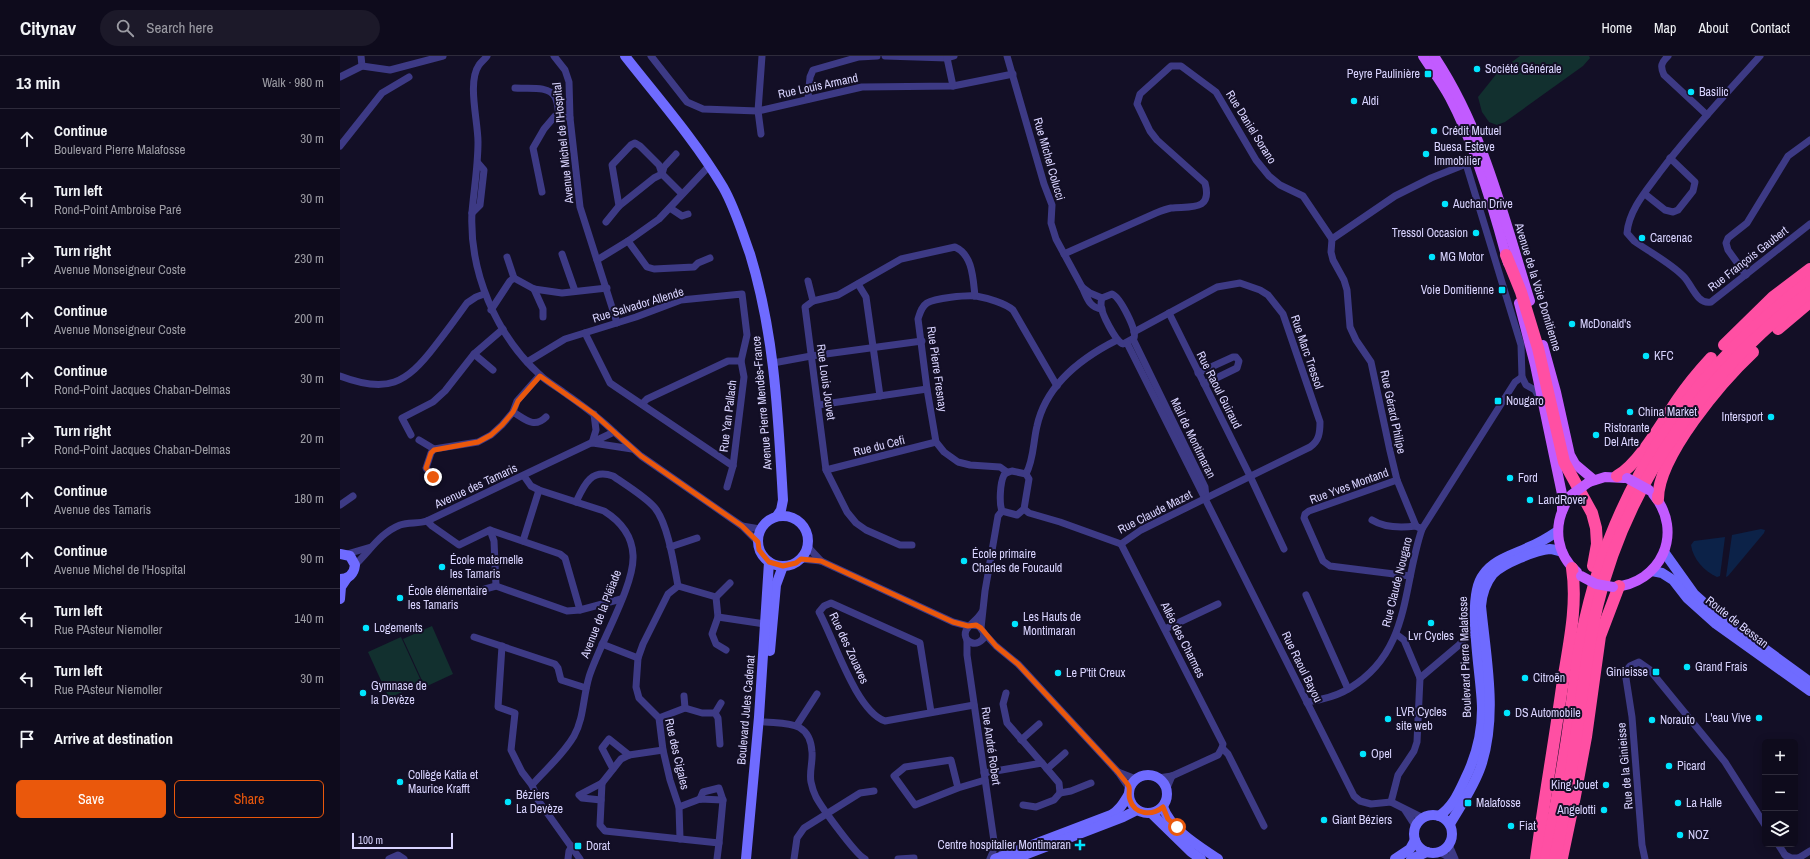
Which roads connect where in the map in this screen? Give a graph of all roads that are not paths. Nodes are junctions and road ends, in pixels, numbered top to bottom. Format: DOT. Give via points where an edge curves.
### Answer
graph roads {
  1 [pos="361,56"];
  2 [pos="443,56"];
  3 [pos="487,56"];
  4 [pos="554,56"];
  5 [pos="625,56"];
  6 [pos="651,56"];
  7 [pos="762,56"];
  8 [pos="877,56"];
  9 [pos="885,56"];
  10 [pos="1007,56"];
  11 [pos="1423,56"];
  12 [pos="1434,56"];
  13 [pos="1668,56"];
  14 [pos="1760,56"];
  15 [pos="950,57"];
  16 [pos="362,66"];
  17 [pos="1013,74"];
  18 [pos="340,77"];
  19 [pos="409,77"];
  20 [pos="953,86"];
  21 [pos="515,88"];
  22 [pos="808,99"];
  23 [pos="758,111"];
  24 [pos="1707,115"];
  25 [pos="559,116"];
  26 [pos="570,118"];
  27 [pos="761,134"];
  28 [pos="1810,140"];
  29 [pos="340,146"];
  30 [pos="676,154"];
  31 [pos="1476,158"];
  32 [pos="1670,158"];
  33 [pos="1466,164"];
  34 [pos="710,166"];
  35 [pos="662,174"];
  36 [pos="542,192"];
  37 [pos="682,194"];
  38 [pos="1645,194"];
  39 [pos="619,206"];
  40 [pos="670,208"];
  41 [pos="688,214"];
  42 [pos="606,222"];
  43 [pos="1810,224"];
  44 [pos="1332,239"];
  45 [pos="628,241"];
  46 [pos="562,254"];
  47 [pos="1064,254"];
  48 [pos="1506,255"];
  49 [pos="507,257"];
  50 [pos="710,258"];
  51 [pos="597,260"];
  52 [pos="1810,269"];
  53 [pos="1746,275"];
  54 [pos="514,278"];
  55 [pos="808,281"];
  56 [pos="1810,281"];
  57 [pos="858,284"];
  58 [pos="1082,287"];
  59 [pos="607,288"];
  60 [pos="534,289"];
  61 [pos="575,291"];
  62 [pos="1810,292"];
  63 [pos="484,294"];
  64 [pos="975,296"];
  65 [pos="1102,298"];
  66 [pos="813,301"];
  67 [pos="1810,302"];
  68 [pos="1102,309"];
  69 [pos="491,310"];
  70 [pos="1169,313"];
  71 [pos="543,317"];
  72 [pos="617,323"];
  73 [pos="503,329"];
  74 [pos="1134,332"];
  75 [pos="585,333"];
  76 [pos="1117,340"];
  77 [pos="922,341"];
  78 [pos="1130,341"];
  79 [pos="873,348"];
  80 [pos="474,354"];
  81 [pos="811,356"];
  82 [pos="741,361"];
  83 [pos="527,362"];
  84 [pos="774,363"];
  85 [pos="493,370"];
  86 [pos="1198,374"];
  87 [pos="340,376"];
  88 [pos="540,376"];
  89 [pos="1522,377"];
  90 [pos="1204,384"];
  91 [pos="1057,386"];
  92 [pos="927,389"];
  93 [pos="880,396"];
  94 [pos="642,404"];
  95 [pos="1543,404"];
  96 [pos="818,405"];
  97 [pos="513,412"];
  98 [pos="594,414"];
  99 [pos="546,418"];
  100 [pos="614,432"];
  101 [pos="411,436"];
  102 [pos="419,440"];
  103 [pos="936,442"];
  104 [pos="592,443"];
  105 [pos="632,449"];
  106 [pos="434,450"];
  107 [pos="733,466"];
  108 [pos="826,470"];
  109 [pos="1007,472"];
  110 [pos="1026,474"];
  111 [pos="524,476"];
  112 [pos="1250,476"];
  113 [pos="433,477"];
  114 [pos="1622,477"];
  115 [pos="1397,480"];
  116 [pos="1591,481"];
  117 [pos="727,487"];
  118 [pos="539,490"];
  119 [pos="353,496"];
  120 [pos="1206,498"];
  121 [pos="783,500"];
  122 [pos="1658,500"];
  123 [pos="576,502"];
  124 [pos="340,505"];
  125 [pos="1024,509"];
  126 [pos="1562,510"];
  127 [pos="1002,511"];
  128 [pos="777,516"];
  129 [pos="790,516"];
  130 [pos="1372,520"];
  131 [pos="428,521"];
  132 [pos="742,526"];
  133 [pos="1419,528"];
  134 [pos="760,529"];
  135 [pos="490,530"];
  136 [pos="1558,531"];
  137 [pos="697,538"];
  138 [pos="523,541"];
  139 [pos="758,542"];
  140 [pos="1121,544"];
  141 [pos="912,545"];
  142 [pos="371,547"];
  143 [pos="808,547"];
  144 [pos="670,548"];
  145 [pos="1284,549"];
  146 [pos="1562,552"];
  147 [pos="1664,552"];
  148 [pos="343,554"];
  149 [pos="801,559"];
  150 [pos="821,561"];
  151 [pos="769,562"];
  152 [pos="355,565"];
  153 [pos="783,566"];
  154 [pos="1572,568"];
  155 [pos="1652,571"];
  156 [pos="1410,576"];
  157 [pos="344,578"];
  158 [pos="730,583"];
  159 [pos="496,586"];
  160 [pos="678,586"];
  161 [pos="1616,586"];
  162 [pos="484,589"];
  163 [pos="1306,595"];
  164 [pos="716,597"];
  165 [pos="340,599"];
  166 [pos="621,599"];
  167 [pos="1218,604"];
  168 [pos="580,610"];
  169 [pos="983,610"];
  170 [pos="718,617"];
  171 [pos="953,622"];
  172 [pos="765,624"];
  173 [pos="970,626"];
  174 [pos="1475,628"];
  175 [pos="1165,629"];
  176 [pos="982,630"];
  177 [pos="1396,634"];
  178 [pos="474,637"];
  179 [pos="966,638"];
  180 [pos="978,642"];
  181 [pos="602,644"];
  182 [pos="1459,645"];
  183 [pos="502,646"];
  184 [pos="996,646"];
  185 [pos="1477,646"];
  186 [pos="726,650"];
  187 [pos="967,655"];
  188 [pos="638,658"];
  189 [pos="1420,678"];
  190 [pos="1810,682"];
  191 [pos="586,688"];
  192 [pos="1348,689"];
  193 [pos="1810,691"];
  194 [pos="1006,693"];
  195 [pos="818,694"];
  196 [pos="684,696"];
  197 [pos="720,703"];
  198 [pos="1307,703"];
  199 [pos="974,705"];
  200 [pos="685,708"];
  201 [pos="931,712"];
  202 [pos="715,713"];
  203 [pos="659,718"];
  204 [pos="765,722"];
  205 [pos="1039,724"];
  206 [pos="797,725"];
  207 [pos="1021,740"];
  208 [pos="720,744"];
  209 [pos="1566,745"];
  210 [pos="1222,748"];
  211 [pos="663,750"];
  212 [pos="1065,753"];
  213 [pos="629,755"];
  214 [pos="1044,766"];
  215 [pos="613,769"];
  216 [pos="1118,772"];
  217 [pos="1172,776"];
  218 [pos="985,777"];
  219 [pos="1158,778"];
  220 [pos="1136,779"];
  221 [pos="602,783"];
  222 [pos="1091,783"];
  223 [pos="532,785"];
  224 [pos="958,788"];
  225 [pos="1167,788"];
  226 [pos="874,791"];
  227 [pos="1129,791"];
  228 [pos="1060,793"];
  229 [pos="601,800"];
  230 [pos="700,800"];
  231 [pos="723,800"];
  232 [pos="1391,802"];
  233 [pos="1023,805"];
  234 [pos="679,807"];
  235 [pos="1163,807"];
  236 [pos="1137,810"];
  237 [pos="1405,810"];
  238 [pos="827,812"];
  239 [pos="1151,813"];
  240 [pos="1440,816"];
  241 [pos="1422,818"];
  242 [pos="1762,820"];
  243 [pos="1450,824"];
  244 [pos="1264,826"];
  245 [pos="1416,827"];
  246 [pos="680,839"];
  247 [pos="1415,840"];
  248 [pos="994,841"];
  249 [pos="719,843"];
  250 [pos="1449,845"];
  251 [pos="572,846"];
  252 [pos="1780,847"];
  253 [pos="1427,852"];
  254 [pos="1439,852"];
  255 [pos="1810,852"];
  256 [pos="1014,855"];
  257 [pos="401,857"];
  258 [pos="1785,857"];
  259 [pos="914,858"];
  260 [pos="1799,858"];
  261 [pos="389,859"];
  262 [pos="568,859"];
  263 [pos="580,859"];
  264 [pos="718,859"];
  265 [pos="746,859"];
  266 [pos="753,859"];
  267 [pos="794,859"];
  268 [pos="864,859"];
  269 [pos="898,859"];
  270 [pos="990,859"];
  271 [pos="995,859"];
  272 [pos="1201,859"];
  273 [pos="1218,859"];
  274 [pos="1395,859"];
  275 [pos="1411,859"];
  276 [pos="1454,859"];
  277 [pos="1536,859"];
  278 [pos="1546,859"];
  279 [pos="1555,859"];
  280 [pos="1562,859"];
  281 [pos="1645,859"];
  1 -- 16 [label="street"];
  2 -- 16 [label="street" via="390,70"];
  3 -- 63 [label="street" via="478,65 473,82 478,127 478,163 472,213 474,247"];
  4 -- 26 [label="street, Avenue Michel de l'Hospital" via="568,76"];
  5 -- 34 [label="street, Avenue Pierre Mendès-France"];
  6 -- 23 [label="street, Rue Louis Armand" via="687,102 703,108"];
  7 -- 23 [label="street"];
  8 -- 22 [label="street" via="859,57 813,70"];
  9 -- 15 [label="street"];
  10 -- 17 [label="street, Rue Michel Colucci"];
  11 -- 31 [label="main road, Avenue de la Voie Domitienne" via="1450,98"];
  12 -- 116 [label="main road, Avenue de la Voie Domitienne" via="1461,100 1480,144 1539,332 1570,455"];
  13 -- 24 [label="street" via="1662,62 1664,75"];
  14 -- 24 [label="street"];
  15 -- 20 [label="street"];
  16 -- 18 [label="street"];
  17 -- 20 [label="street, Rue Louis Armand"];
  17 -- 47 [label="street, Rue Michel Colucci" via="1052,205 1052,227"];
  19 -- 29 [label="street" via="382,93"];
  20 -- 22 [label="street, Rue Louis Armand" via="862,87"];
  21 -- 25 [label="street" via="546,89 552,92"];
  22 -- 23 [label="street, Rue Louis Armand"];
  23 -- 27 [label="street"];
  24 -- 32 [label="street"];
  25 -- 26 [label="street"];
  25 -- 36 [label="street" via="551,119 533,148"];
  26 -- 51 [label="street, Avenue Michel de l'Hospital" via="580,207"];
  28 -- 53 [label="street" via="1788,156 1747,223 1728,238 1728,250"];
  30 -- 35 [label="street" via="664,167"];
  31 -- 33 [label="street"];
  31 -- 48 [label="main road, Avenue de la Voie Domitienne"];
  32 -- 38 [label="street"];
  32 -- 38 [label="street" via="1696,182 1694,191 1678,210 1672,212 1665,210"];
  33 -- 44 [label="street" via="1395,196"];
  33 -- 89 [label="street" via="1522,345"];
  34 -- 37 [label="street"];
  34 -- 84 [label="street, Avenue Pierre Mendès-France" via="724,188 741,227 760,289"];
  35 -- 37 [label="street"];
  35 -- 39 [label="street"];
  35 -- 39 [label="street" via="659,165 640,146 635,143 630,145 612,165"];
  37 -- 40 [label="street"];
  38 -- 53 [label="street, Rue François Gaubert" via="1636,206 1627,234 1684,277 1702,301 1711,302"];
  39 -- 42 [label="street"];
  40 -- 41 [label="street" via="682,216"];
  40 -- 45 [label="street"];
  43 -- 53 [label="street, Rue François Gaubert"];
  44 -- 47 [label="street, Rue Daniel Sorano" via="1303,196 1280,185 1256,160 1216,92 1175,65 1140,94 1137,104 1157,140 1205,183 1206,197 1195,208 1171,208 1156,213"];
  44 -- 115 [label="street, Rue Gérard Philipe" via="1333,260 1347,290 1350,327 1371,362"];
  45 -- 50 [label="street" via="647,267 654,269 694,267"];
  45 -- 51 [label="street"];
  46 -- 61 [label="street"];
  47 -- 58 [label="street, Rue Michel Colucci"];
  48 -- 95 [label="main road, Avenue de la Voie Domitienne"];
  48 -- 209 [label="highway" via="1521,292 1538,348 1564,462 1586,500 1596,528 1595,558 1577,634"];
  49 -- 54 [label="street"];
  51 -- 59 [label="street, Avenue Michel de l'Hospital"];
  52 -- 114 [label="highway" via="1773,298 1694,376"];
  54 -- 60 [label="street"];
  54 -- 69 [label="street" via="510,280"];
  55 -- 66 [label="street"];
  56 -- 209 [label="highway" via="1779,304 1739,341 1699,384 1666,430 1631,491 1602,558 1590,600"];
  57 -- 64 [label="street" via="901,259 955,247 967,255"];
  57 -- 66 [label="street" via="838,295"];
  57 -- 79 [label="street" via="866,297"];
  58 -- 65 [label="street"];
  58 -- 68 [label="street, Rue Michel Colucci" via="1091,305"];
  59 -- 61 [label="street"];
  59 -- 72 [label="street, Avenue Michel de l'Hospital"];
  60 -- 61 [label="street" via="562,293"];
  60 -- 71 [label="street" via="543,309"];
  62 -- 279 [label="highway" via="1745,348 1707,389 1650,474 1622,532 1598,606"];
  63 -- 69 [label="street"];
  63 -- 87 [label="street" via="467,303 420,365 408,376 393,382 377,384 359,383"];
  64 -- 77 [label="street, Rue Pierre Fresnay" via="934,300 926,304 918,319"];
  64 -- 91 [label="street, Rue Pierre Fresnay" via="1009,306 1013,310"];
  65 -- 68 [label="street"];
  65 -- 74 [label="street" via="1108,295 1116,296"];
  66 -- 81 [label="street, Rue Louis Jouvet" via="805,307"];
  67 -- 122 [label="highway" via="1750,354 1711,398 1668,462 1661,477"];
  68 -- 76 [label="street"];
  69 -- 73 [label="street"];
  70 -- 74 [label="street, Rue Marc Tressol"];
  70 -- 86 [label="street, Rue Raoul Guiraud"];
  70 -- 112 [label="street, Rue Marc Tressol" via="1217,287 1240,283 1268,295 1283,314 1320,422 1320,431 1315,444"];
  72 -- 75 [label="street, Rue Salvador Allende"];
  72 -- 82 [label="street, Rue Salvador Allende" via="680,300 742,294 748,336"];
  73 -- 80 [label="street"];
  73 -- 83 [label="street"];
  74 -- 78 [label="street" via="1135,335"];
  75 -- 83 [label="street, Rue Salvador Allende" via="565,339"];
  75 -- 94 [label="street" via="610,383"];
  76 -- 78 [label="street" via="1123,344"];
  76 -- 91 [label="street" via="1084,359"];
  77 -- 79 [label="street"];
  77 -- 92 [label="street, Rue Pierre Fresnay"];
  78 -- 120 [label="street, Mail de Montimaran" via="1205,487"];
  79 -- 81 [label="street"];
  79 -- 93 [label="street"];
  80 -- 85 [label="street"];
  80 -- 101 [label="street" via="433,402 402,418"];
  81 -- 84 [label="street"];
  81 -- 96 [label="street, Rue Louis Jouvet"];
  82 -- 94 [label="street, Rue Yan Pallach" via="728,361 647,399"];
  82 -- 107 [label="street, Rue Yan Pallach" via="744,377"];
  83 -- 88 [label="street"];
  84 -- 121 [label="street, Avenue Pierre Mendès-France"];
  86 -- 90 [label="street, Rue Raoul Guiraud"];
  86 -- 90 [label="street" via="1233,357 1238,361 1238,368"];
  88 -- 97 [label="street" via="518,401"];
  88 -- 98 [label="street"];
  89 -- 95 [label="street, Avenue de la Voie Domitienne" via="1526,385 1535,390"];
  89 -- 133 [label="street, Rue Claude Nougaro" via="1515,382"];
  90 -- 112 [label="street, Rue Raoul Guiraud"];
  91 -- 110 [label="street" via="1046,402 1037,424 1030,466"];
  92 -- 93 [label="street"];
  92 -- 103 [label="street, Rue Pierre Fresnay"];
  93 -- 96 [label="street"];
  94 -- 107 [label="street"];
  95 -- 126 [label="main road, Avenue de la Voie Domitienne" via="1562,494"];
  96 -- 108 [label="street, Rue Louis Jouvet"];
  97 -- 99 [label="street" via="533,423 541,423"];
  97 -- 106 [label="street" via="497,430 478,442"];
  98 -- 100 [label="street"];
  98 -- 104 [label="street" via="596,430"];
  100 -- 104 [label="street, Avenue des Tamaris"];
  100 -- 105 [label="street"];
  102 -- 106 [label="street"];
  103 -- 108 [label="street, Rue du Cefi"];
  103 -- 109 [label="street" via="944,452 958,462 1000,467"];
  104 -- 105 [label="street"];
  104 -- 111 [label="street, Avenue des Tamaris"];
  105 -- 132 [label="street"];
  106 -- 113 [label="street" via="426,468"];
  107 -- 117 [label="street, Rue Yan Pallach"];
  108 -- 141 [label="street, Rue Louis Jouvet" via="847,512 856,523 900,546"];
  109 -- 110 [label="street"];
  109 -- 127 [label="street" via="999,503"];
  110 -- 125 [label="street" via="1029,480"];
  111 -- 118 [label="street, Avenue de la Pléïade" via="531,486"];
  111 -- 131 [label="street, Avenue des Tamaris"];
  112 -- 120 [label="street, Rue Marc Tressol"];
  112 -- 145 [label="street, Rue Raoul Guiraud"];
  114 -- 116 [label="main road" via="1605,477"];
  114 -- 122 [label="main road, bridge" via="1643,485"];
  115 -- 133 [label="street, Rue Gérard Philipe"];
  115 -- 156 [label="street, Rue Yves Montand" via="1309,511 1304,518 1323,561 1330,566"];
  116 -- 126 [label="main road, bridge" via="1572,495"];
  118 -- 123 [label="street, Avenue de la Pléïade"];
  118 -- 138 [label="street"];
  119 -- 124 [label="street"];
  120 -- 140 [label="street, Rue Claude Mazet" via="1141,530"];
  120 -- 198 [label="street, Rue Raoul Bayou"];
  121 -- 128 [label="street, Avenue Pierre Mendès-France"];
  121 -- 129 [label="street, Avenue Pierre Mendès-France"];
  122 -- 147 [label="main road" via="1667,521 1668,536"];
  123 -- 144 [label="street" via="585,483 592,477 606,474 613,476 654,507 660,515"];
  123 -- 166 [label="street, Avenue de la Pléïade" via="612,516 630,540 633,562"];
  125 -- 127 [label="street" via="1017,514"];
  125 -- 140 [label="street, Rue Claude Mazet" via="1029,513"];
  126 -- 136 [label="main road"];
  127 -- 169 [label="street" via="998,516"];
  128 -- 129 [label="street"];
  128 -- 134 [label="street" via="765,522"];
  129 -- 143 [label="street" via="806,528"];
  130 -- 133 [label="street" via="1403,528"];
  131 -- 135 [label="street" via="459,545"];
  131 -- 142 [label="street, Avenue des Tamaris" via="401,525 388,531"];
  132 -- 134 [label="street"];
  132 -- 139 [label="street"];
  133 -- 156 [label="street, Rue Claude Nougaro"];
  134 -- 139 [label="street"];
  135 -- 138 [label="street"];
  135 -- 159 [label="street" via="494,541"];
  136 -- 146 [label="main road"];
  136 -- 174 [label="street, Boulevard Pierre Malafosse" via="1490,566 1476,589"];
  137 -- 144 [label="street"];
  138 -- 168 [label="street" via="565,558"];
  139 -- 151 [label="street" via="759,550"];
  140 -- 175 [label="street, Allée des Charmes"];
  142 -- 148 [label="street, Avenue des Tamaris"];
  142 -- 152 [label="street, Avenue des Tamaris"];
  143 -- 149 [label="street"];
  143 -- 150 [label="street"];
  144 -- 160 [label="street"];
  146 -- 154 [label="main road"];
  146 -- 243 [label="street, Boulevard Pierre Malafosse" via="1549,549 1523,558 1494,573 1486,583 1481,606 1489,731 1481,766 1471,790"];
  147 -- 155 [label="main road"];
  147 -- 190 [label="street, Route de Bessan" via="1694,594 1713,612"];
  148 -- 152 [label="street" via="352,558"];
  149 -- 150 [label="street"];
  149 -- 153 [label="street"];
  150 -- 171 [label="street"];
  151 -- 153 [label="street"];
  151 -- 172 [label="street, Boulevard Jules Cadenat"];
  152 -- 157 [label="street" via="353,573"];
  153 -- 204 [label="street, Boulevard Jules Cadenat" via="776,586"];
  154 -- 161 [label="main road, bridge" via="1596,584"];
  154 -- 277 [label="highway" via="1574,584 1571,626"];
  155 -- 161 [label="main road" via="1640,580"];
  155 -- 193 [label="street, Route de Bessan" via="1662,573 1673,580 1687,598 1716,624"];
  156 -- 177 [label="street, Rue Claude Nougaro" via="1406,603"];
  157 -- 165 [label="street"];
  158 -- 164 [label="street"];
  159 -- 162 [label="street"];
  159 -- 168 [label="street" via="567,611"];
  160 -- 164 [label="street"];
  160 -- 188 [label="street, Rue des Cigales" via="668,594"];
  161 -- 280 [label="highway" via="1600,636 1584,744"];
  163 -- 192 [label="street"];
  164 -- 170 [label="street"];
  166 -- 168 [label="street"];
  166 -- 181 [label="street, Avenue de la Pléïade"];
  167 -- 175 [label="street"];
  169 -- 173 [label="street"];
  169 -- 176 [label="street"];
  170 -- 172 [label="street"];
  170 -- 186 [label="street" via="712,634 716,644"];
  171 -- 173 [label="street"];
  171 -- 179 [label="street"];
  172 -- 265 [label="street, Boulevard Jules Cadenat"];
  173 -- 176 [label="street" via="976,625"];
  173 -- 179 [label="street" via="965,631"];
  174 -- 182 [label="street"];
  174 -- 185 [label="street, Boulevard Pierre Malafosse"];
  175 -- 210 [label="street, Allée des Charmes" via="1223,744"];
  176 -- 180 [label="street"];
  176 -- 184 [label="street"];
  177 -- 189 [label="street" via="1404,640"];
  177 -- 192 [label="street, Rue Claude Nougaro" via="1374,667"];
  178 -- 183 [label="street"];
  179 -- 180 [label="street"];
  179 -- 187 [label="street, Rue André Robert"];
  180 -- 184 [label="street"];
  180 -- 187 [label="street"];
  181 -- 188 [label="street"];
  181 -- 191 [label="street, Avenue de la Pléïade"];
  182 -- 185 [label="street" via="1467,643"];
  182 -- 189 [label="street"];
  183 -- 191 [label="street" via="555,664 561,680"];
  183 -- 223 [label="street" via="498,707 515,713 510,750"];
  184 -- 216 [label="street" via="1018,664"];
  185 -- 240 [label="street, Boulevard Pierre Malafosse" via="1482,699 1480,735 1473,763 1456,798 1450,808"];
  187 -- 199 [label="street, Rue André Robert"];
  188 -- 203 [label="street, Rue des Cigales" via="636,687 639,698"];
  189 -- 232 [label="street" via="1417,742 1414,751 1398,774"];
  191 -- 223 [label="street, Avenue de la Pléïade" via="582,714 574,736 564,751"];
  192 -- 198 [label="street, Rue Claude Nougaro"];
  194 -- 207 [label="street" via="1003,704 1007,723"];
  195 -- 206 [label="street"];
  196 -- 200 [label="street"];
  197 -- 202 [label="street"];
  198 -- 232 [label="street, Rue Raoul Bayou" via="1354,796 1371,804"];
  199 -- 201 [label="street, Rue des Zouaves"];
  199 -- 218 [label="street, Rue André Robert"];
  200 -- 202 [label="street" via="702,713"];
  200 -- 203 [label="street"];
  201 -- 201 [label="street, Rue des Zouaves" via="920,644 832,603 824,606 820,612 846,671 861,699 877,718 885,721"];
  202 -- 208 [label="street" via="718,718"];
  203 -- 211 [label="street, Rue des Cigales"];
  204 -- 206 [label="street"];
  204 -- 266 [label="street, Boulevard Jules Cadenat"];
  205 -- 207 [label="street"];
  206 -- 238 [label="street" via="810,739 811,781 816,796"];
  207 -- 214 [label="street"];
  209 -- 278 [label="highway"];
  210 -- 217 [label="street" via="1218,755"];
  210 -- 244 [label="street, Allée des Charmes" via="1228,754"];
  211 -- 213 [label="street"];
  211 -- 234 [label="street, Rue des Cigales"];
  212 -- 214 [label="street"];
  213 -- 215 [label="street" via="621,759"];
  213 -- 215 [label="street" via="609,739 602,748"];
  214 -- 218 [label="street"];
  214 -- 228 [label="street" via="1059,783"];
  215 -- 221 [label="street"];
  216 -- 220 [label="street"];
  216 -- 227 [label="street"];
  217 -- 219 [label="street"];
  217 -- 225 [label="street"];
  218 -- 224 [label="street"];
  218 -- 248 [label="street, Rue André Robert"];
  219 -- 220 [label="street" via="1147,775"];
  219 -- 225 [label="street"];
  220 -- 227 [label="street"];
  221 -- 229 [label="street"];
  221 -- 229 [label="street" via="579,795 582,798"];
  222 -- 228 [label="street"];
  223 -- 251 [label="street" via="538,800"];
  224 -- 224 [label="street" via="951,760 905,767 894,776 915,805"];
  225 -- 235 [label="street"];
  226 -- 238 [label="street" via="860,793"];
  227 -- 236 [label="street" via="1130,800"];
  227 -- 256 [label="street" via="1116,812"];
  228 -- 233 [label="street" via="1054,800 1036,807"];
  229 -- 246 [label="street" via="600,825 605,831"];
  230 -- 231 [label="street"];
  230 -- 231 [label="street" via="703,792 719,788"];
  230 -- 234 [label="street"];
  231 -- 249 [label="street"];
  232 -- 237 [label="street"];
  234 -- 246 [label="street, Rue des Cigales"];
  235 -- 239 [label="street"];
  235 -- 273 [label="street" via="1168,819"];
  236 -- 239 [label="street"];
  236 -- 256 [label="street"];
  237 -- 241 [label="street"];
  237 -- 245 [label="street"];
  238 -- 267 [label="street" via="799,834"];
  238 -- 268 [label="street"];
  239 -- 272 [label="street"];
  240 -- 241 [label="street" via="1428,815"];
  240 -- 243 [label="street"];
  241 -- 245 [label="street"];
  242 -- 281 [label="street, Rue de la Ginieisse" via="1725,762 1649,669 1639,662 1625,672 1632,717"];
  243 -- 250 [label="street" via="1452,834"];
  245 -- 247 [label="street"];
  246 -- 249 [label="street"];
  247 -- 253 [label="street"];
  247 -- 274 [label="street" via="1410,849"];
  248 -- 256 [label="street" via="1001,849"];
  248 -- 270 [label="street, Rue André Robert"];
  249 -- 264 [label="street"];
  250 -- 254 [label="street"];
  250 -- 276 [label="street"];
  251 -- 262 [label="street"];
  251 -- 263 [label="street"];
  252 -- 258 [label="street"];
  253 -- 254 [label="street"];
  253 -- 275 [label="street"];
  254 -- 276 [label="street"];
  255 -- 260 [label="street"];
  256 -- 271 [label="street"];
  257 -- 261 [label="street"];
  258 -- 260 [label="street"];
  259 -- 269 [label="street"];
}
